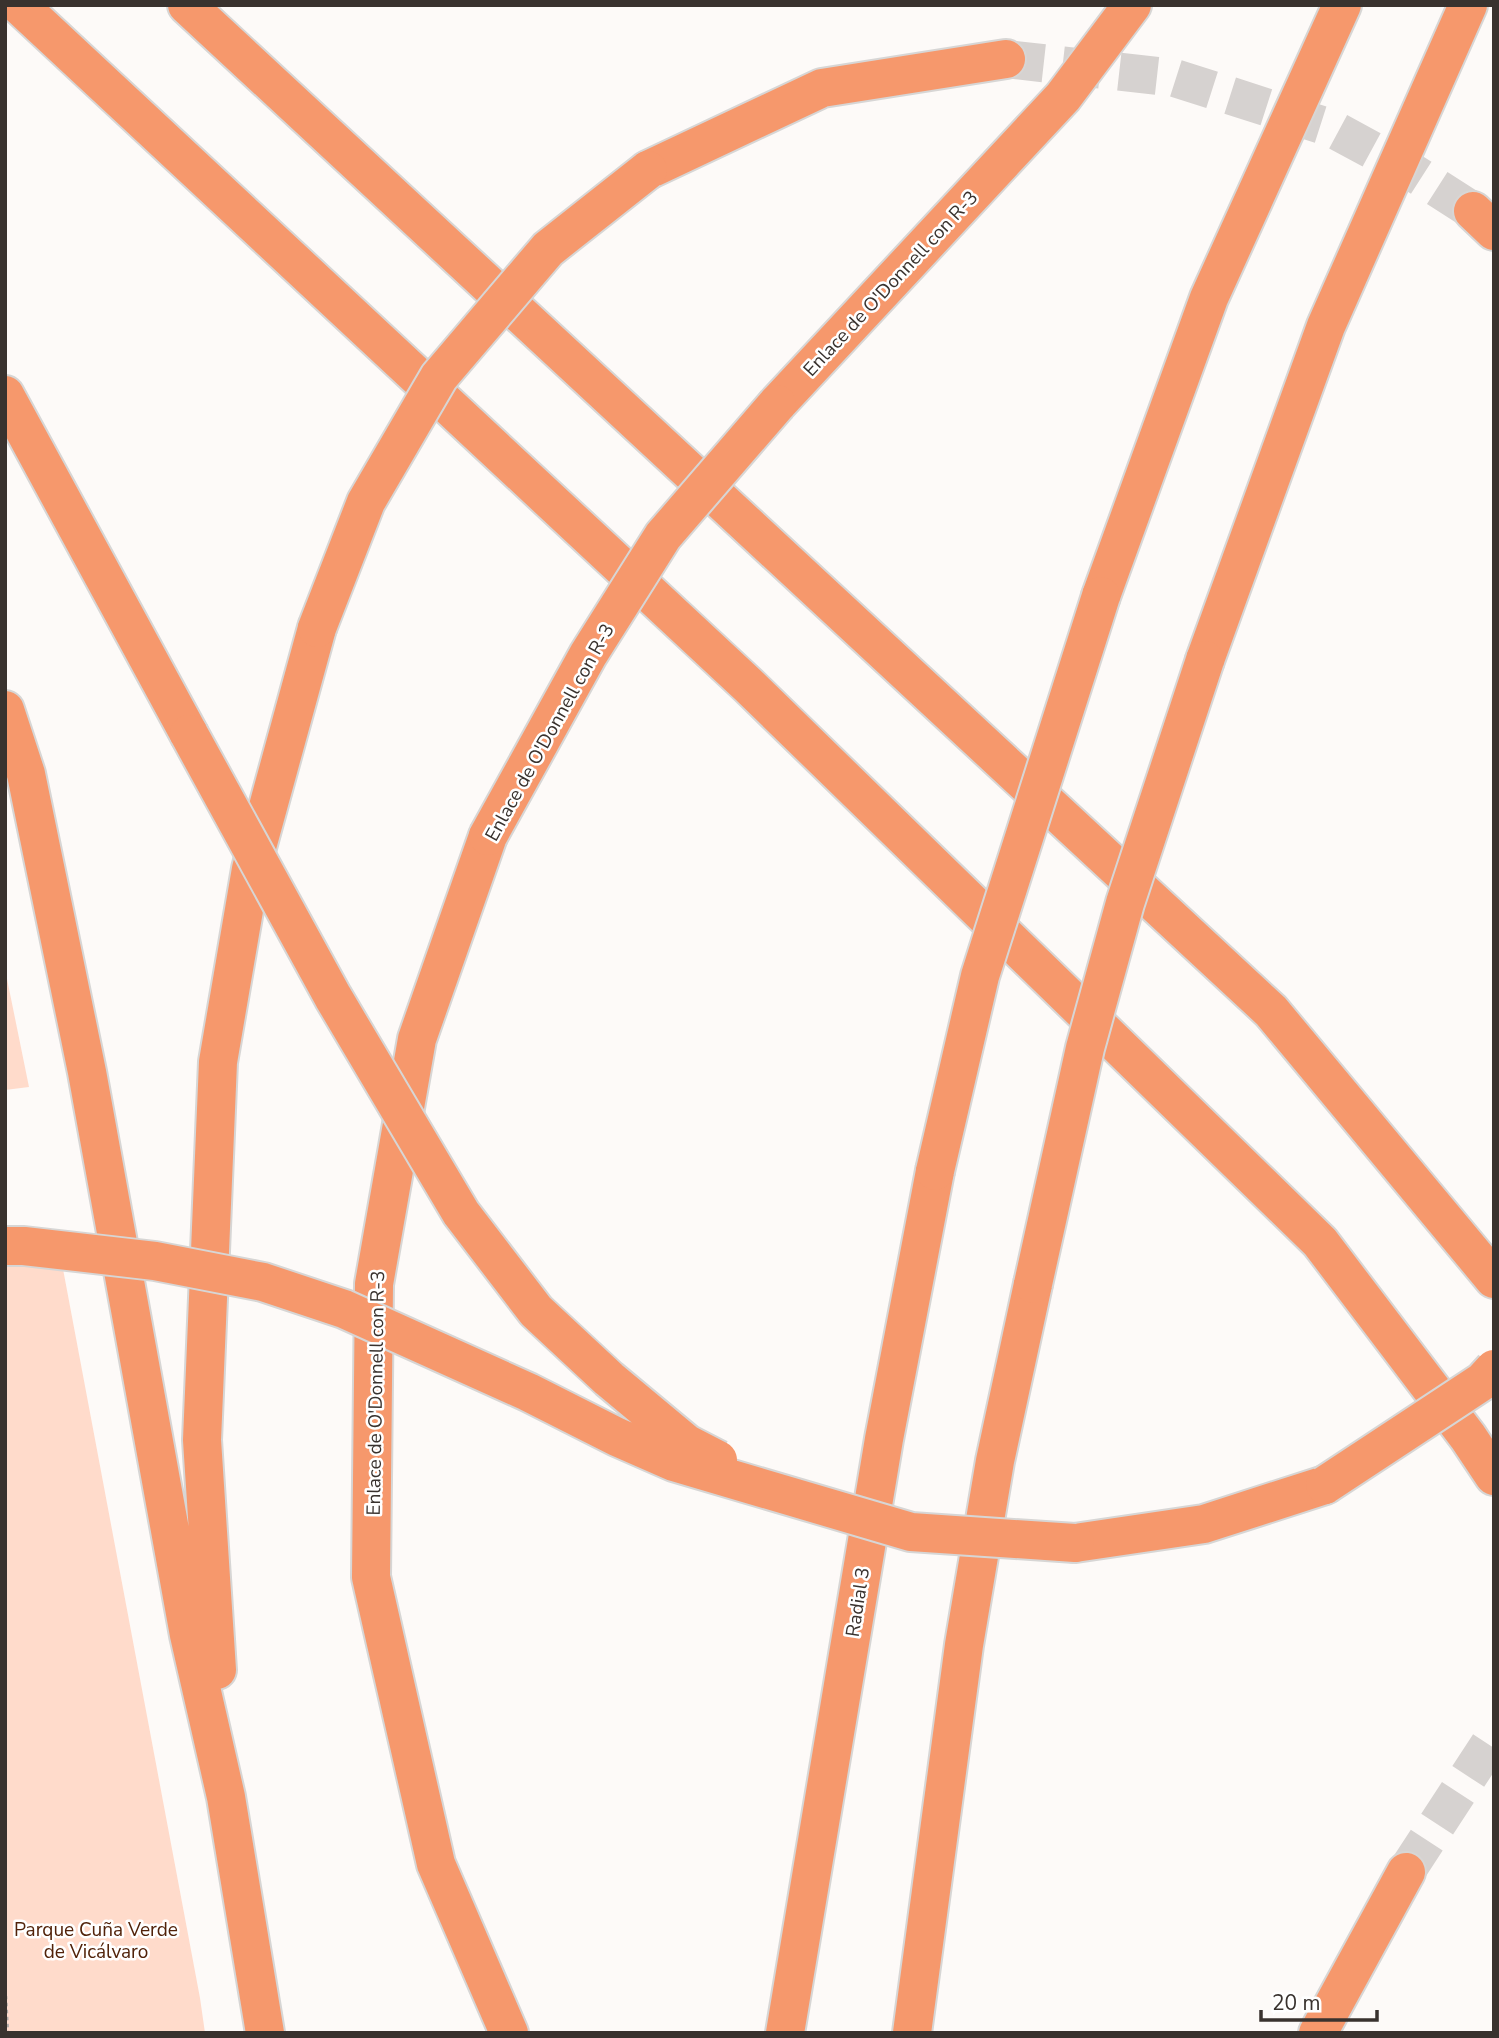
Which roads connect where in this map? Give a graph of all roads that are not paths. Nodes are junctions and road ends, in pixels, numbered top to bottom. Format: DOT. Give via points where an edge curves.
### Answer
graph roads {
  1 [pos="19,5"];
  2 [pos="187,5"];
  3 [pos="1132,5"];
  4 [pos="1342,5"];
  5 [pos="1468,5"];
  6 [pos="1006,59"];
  7 [pos="5,395"];
  8 [pos="5,709"];
  9 [pos="5,1246"];
  10 [pos="1494,1279"];
  11 [pos="1494,1369"];
  12 [pos="1494,1476"];
  13 [pos="784,1496"];
  14 [pos="226,1797"];
  15 [pos="1406,1872"];
  16 [pos="265,2033"];
  17 [pos="509,2033"];
  18 [pos="785,2033"];
  19 [pos="912,2033"];
  20 [pos="1318,2033"];
  1 -- 12 [label="highway" via="748,685 1320,1242"];
  2 -- 10 [label="highway" via="1270,1011"];
  3 -- 17 [label="highway, Enlace de O'Donnell con R-3, bridge" via="1063,97 777,404 663,536 588,654 488,836 417,1039 374,1284 371,1577 436,1864"];
  4 -- 18 [label="highway, Radial 3, bridge" via="1209,298 1101,596 981,976 935,1171 884,1439"];
  5 -- 19 [label="highway, bridge" via="1326,326 1205,660 1125,903 1085,1048 995,1461 966,1632"];
  6 -- 14 [label="highway, bridge" via="822,88 648,170 548,250 439,377 366,502 317,628 251,869 218,1062 202,1440"];
  7 -- 13 [label="highway, bridge" via="333,997 461,1213 536,1311 610,1379 687,1444"];
  8 -- 14 [label="highway" via="26,774 87,1072 189,1635"];
  9 -- 13 [label="highway, bridge" via="155,1261 263,1282 344,1309 674,1462"];
  11 -- 13 [label="highway, bridge" via="1483,1381 1325,1485 1204,1524 1075,1543 911,1532"];
  14 -- 16 [label="highway"];
  15 -- 20 [label="highway"];
}
